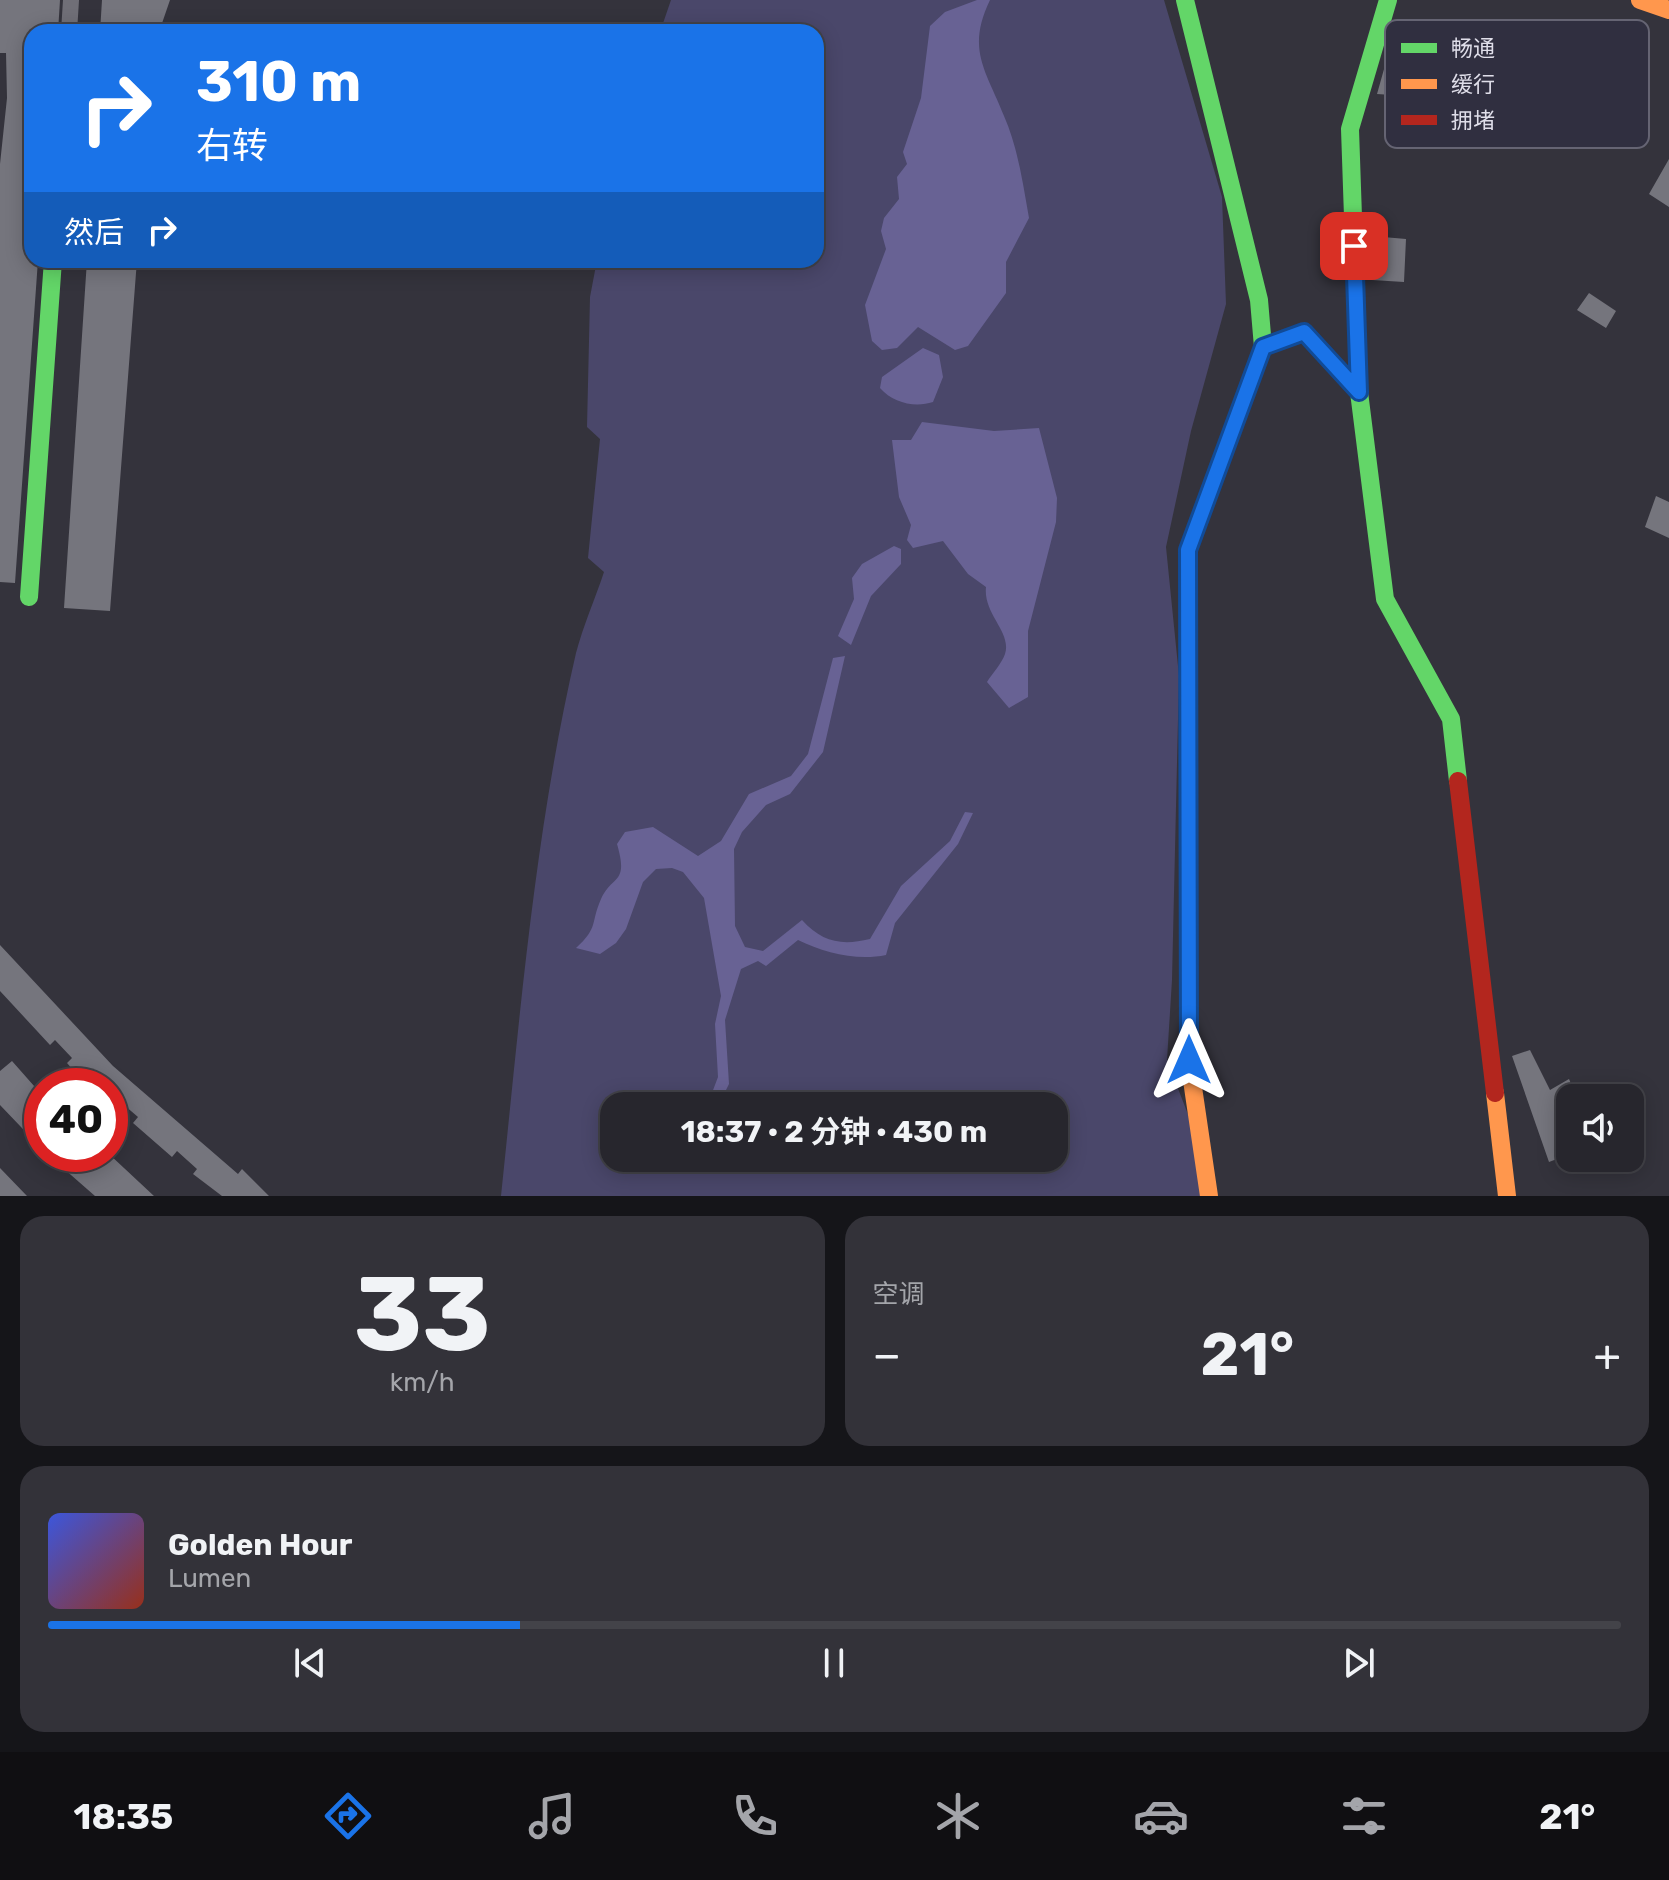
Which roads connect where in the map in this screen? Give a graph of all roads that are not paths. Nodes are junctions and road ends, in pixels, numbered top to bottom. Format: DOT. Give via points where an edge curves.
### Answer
graph roads {
  1 [pos="71,0"];
  2 [pos="1185,0"];
  3 [pos="1388,0"];
  4 [pos="1640,0"];
  5 [pos="1669,10"];
  6 [pos="70,24"];
  7 [pos="52,268"];
  8 [pos="1263,347"];
  9 [pos="1359,392"];
  10 [pos="29,597"];
  11 [pos="1209,1196"];
  12 [pos="1507,1196"];
  1 -- 6 [label="street"];
  2 -- 8 [label="street" via="1259,300"];
  3 -- 9 [label="street" via="1350,129"];
  4 -- 5 [label="street"];
  7 -- 10 [label="street"];
  8 -- 9 [label="street" via="1304,332"];
  8 -- 11 [label="street" via="1188,550 1189,1060"];
  9 -- 12 [label="street" via="1385,599 1451,719"];
}
